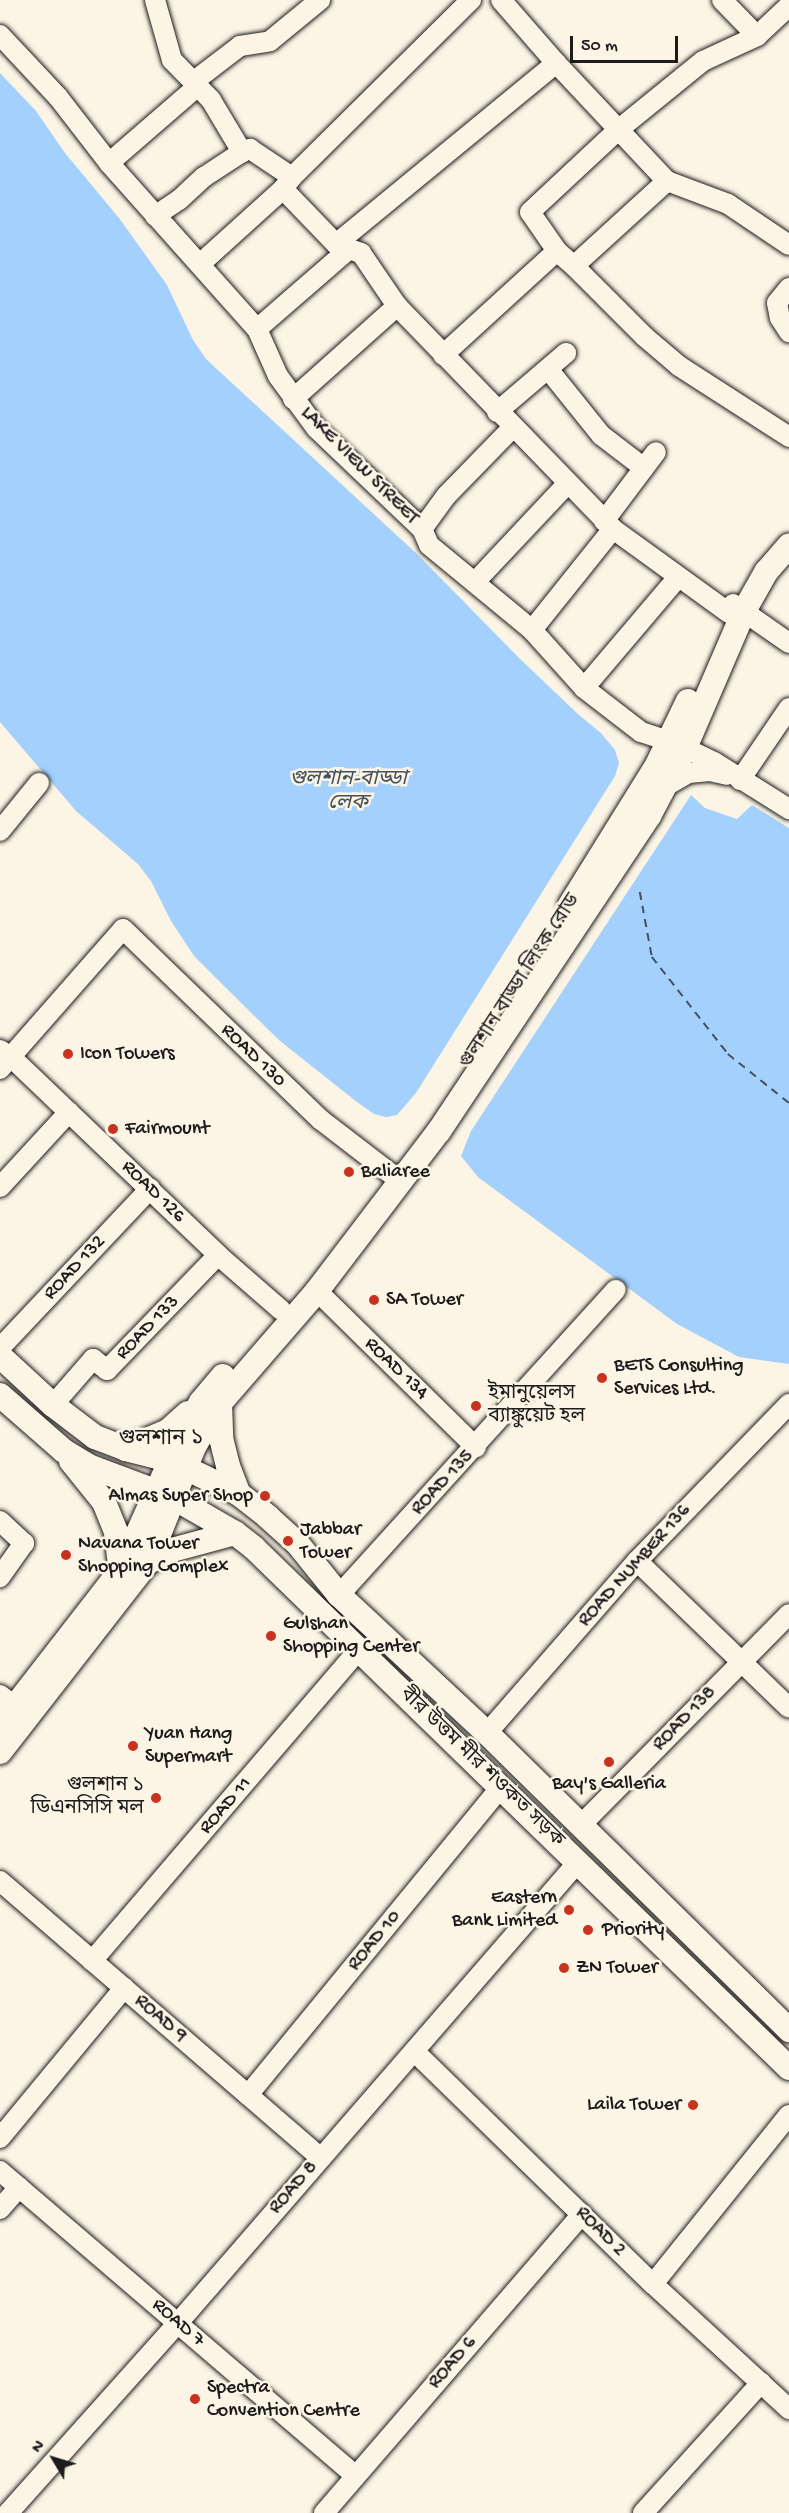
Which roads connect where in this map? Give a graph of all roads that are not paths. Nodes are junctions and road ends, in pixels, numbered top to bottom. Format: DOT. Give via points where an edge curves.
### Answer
graph roads {
  1 [pos="154,0"];
  2 [pos="320,0"];
  3 [pos="471,0"];
  4 [pos="501,0"];
  5 [pos="722,0"];
  6 [pos="789,6"];
  7 [pos="0,34"];
  8 [pos="757,36"];
  9 [pos="555,63"];
  10 [pos="201,90"];
  11 [pos="618,130"];
  12 [pos="242,152"];
  13 [pos="110,163"];
  14 [pos="667,181"];
  15 [pos="288,183"];
  16 [pos="155,216"];
  17 [pos="343,246"];
  18 [pos="789,246"];
  19 [pos="557,251"];
  20 [pos="200,264"];
  21 [pos="573,266"];
  22 [pos="789,288"];
  23 [pos="398,306"];
  24 [pos="257,330"];
  25 [pos="789,332"];
  26 [pos="566,353"];
  27 [pos="443,355"];
  28 [pos="548,369"];
  29 [pos="293,399"];
  30 [pos="497,412"];
  31 [pos="513,427"];
  32 [pos="789,438"];
  33 [pos="656,452"];
  34 [pos="644,468"];
  35 [pos="567,484"];
  36 [pos="609,525"];
  37 [pos="789,528"];
  38 [pos="422,529"];
  39 [pos="789,546"];
  40 [pos="678,577"];
  41 [pos="475,582"];
  42 [pos="735,609"];
  43 [pos="531,630"];
  44 [pos="789,643"];
  45 [pos="584,688"];
  46 [pos="789,708"];
  47 [pos="677,745"];
  48 [pos="736,778"];
  49 [pos="39,783"];
  50 [pos="664,787"];
  51 [pos="789,809"];
  52 [pos="0,831"];
  53 [pos="4,1058"];
  54 [pos="69,1112"];
  55 [pos="391,1174"];
  56 [pos="0,1187"];
  57 [pos="150,1189"];
  58 [pos="218,1255"];
  59 [pos="616,1290"];
  60 [pos="317,1291"];
  61 [pos="281,1310"];
  62 [pos="0,1348"];
  63 [pos="0,1356"];
  64 [pos="0,1395"];
  65 [pos="210,1402"];
  66 [pos="789,1404"];
  67 [pos="53,1405"];
  68 [pos="476,1447"];
  69 [pos="126,1449"];
  70 [pos="64,1451"];
  71 [pos="177,1464"];
  72 [pos="165,1494"];
  73 [pos="239,1494"];
  74 [pos="0,1521"];
  75 [pos="235,1533"];
  76 [pos="637,1561"];
  77 [pos="148,1562"];
  78 [pos="121,1570"];
  79 [pos="0,1577"];
  80 [pos="339,1595"];
  81 [pos="789,1614"];
  82 [pos="359,1650"];
  83 [pos="741,1662"];
  84 [pos="8,1701"];
  85 [pos="789,1708"];
  86 [pos="0,1726"];
  87 [pos="487,1733"];
  88 [pos="0,1752"];
  89 [pos="501,1787"];
  90 [pos="581,1825"];
  91 [pos="578,1862"];
  92 [pos="0,1881"];
  93 [pos="92,1961"];
  94 [pos="124,1988"];
  95 [pos="789,2030"];
  96 [pos="415,2052"];
  97 [pos="789,2068"];
  98 [pos="248,2095"];
  99 [pos="789,2115"];
  100 [pos="0,2138"];
  101 [pos="320,2157"];
  102 [pos="0,2171"];
  103 [pos="19,2187"];
  104 [pos="0,2209"];
  105 [pos="582,2214"];
  106 [pos="653,2284"];
  107 [pos="178,2323"];
  108 [pos="761,2383"];
  109 [pos="789,2409"];
  110 [pos="355,2475"];
  111 [pos="8,2513"];
  112 [pos="324,2513"];
  113 [pos="643,2513"];
  1 -- 10 [label="street" via="172,60"];
  2 -- 10 [label="street" via="270,41 240,46"];
  3 -- 15 [label="street"];
  4 -- 9 [label="street"];
  5 -- 8 [label="street"];
  6 -- 8 [label="street"];
  7 -- 13 [label="street, LAKE VIEW STREET" via="58,97"];
  8 -- 11 [label="street" via="703,61"];
  9 -- 11 [label="street"];
  9 -- 17 [label="street"];
  10 -- 12 [label="street"];
  10 -- 13 [label="street"];
  11 -- 14 [label="street"];
  11 -- 19 [label="street" via="530,212"];
  12 -- 15 [label="street" via="250,149"];
  12 -- 16 [label="street"];
  13 -- 16 [label="street, LAKE VIEW STREET"];
  14 -- 18 [label="street" via="728,204"];
  14 -- 21 [label="street"];
  15 -- 17 [label="street"];
  15 -- 20 [label="street"];
  16 -- 20 [label="street, LAKE VIEW STREET"];
  17 -- 23 [label="street" via="361,254"];
  17 -- 24 [label="street"];
  19 -- 21 [label="street"];
  19 -- 27 [label="street"];
  20 -- 24 [label="street, LAKE VIEW STREET"];
  21 -- 32 [label="street" via="679,366"];
  22 -- 25 [label="street" via="777,303"];
  23 -- 27 [label="street"];
  23 -- 29 [label="street"];
  24 -- 29 [label="street, LAKE VIEW STREET"];
  26 -- 28 [label="street"];
  27 -- 30 [label="street"];
  28 -- 30 [label="street"];
  28 -- 34 [label="street" via="601,435"];
  29 -- 38 [label="street, LAKE VIEW STREET" via="316,428"];
  30 -- 31 [label="street"];
  31 -- 35 [label="street"];
  31 -- 38 [label="street" via="446,496"];
  33 -- 34 [label="street"];
  34 -- 36 [label="street"];
  35 -- 36 [label="street"];
  35 -- 41 [label="street"];
  36 -- 40 [label="street"];
  36 -- 43 [label="street"];
  37 -- 42 [label="main road, গুলশান বাড্ডা লিংক রোড" via="750,574"];
  38 -- 41 [label="street, LAKE VIEW STREET" via="429,545"];
  39 -- 42 [label="main road, গুলশান বাড্ডা লিংক রোড"];
  40 -- 42 [label="street"];
  40 -- 45 [label="street"];
  41 -- 43 [label="street, LAKE VIEW STREET"];
  42 -- 44 [label="street"];
  42 -- 47 [label="main road, গুলশান বাড্ডা লিংক রোড"];
  43 -- 45 [label="street, LAKE VIEW STREET"];
  45 -- 47 [label="street, LAKE VIEW STREET" via="641,732"];
  46 -- 48 [label="street"];
  47 -- 48 [label="street, LAKE VIEW STREET" via="714,762"];
  47 -- 50 [label="main road, গুলশান বাড্ডা লিংক রোড"];
  47 -- 55 [label="main road, গুলশান বাড্ডা লিংক রোড" via="629,812 430,1125"];
  48 -- 50 [label="street" via="710,771 688,774"];
  48 -- 51 [label="street, LAKE VIEW STREET"];
  49 -- 52 [label="street"];
  50 -- 60 [label="main road, গুলশান বাড্ডা লিংক রোড" via="649,816 441,1128"];
  53 -- 54 [label="street, ROAD 126"];
  53 -- 55 [label="street, ROAD 130" via="123,929 321,1120"];
  54 -- 56 [label="street"];
  54 -- 57 [label="street, ROAD 126"];
  55 -- 61 [label="main road, গুলশান বাড্ডা লিংক রোড"];
  57 -- 58 [label="street, ROAD 126"];
  57 -- 62 [label="street, ROAD 132"];
  58 -- 61 [label="street, ROAD 126"];
  58 -- 67 [label="street, ROAD 133" via="107,1370 93,1359"];
  59 -- 68 [label="street, ROAD 135"];
  60 -- 65 [label="main road, গুলশান বাড্ডা লিংক রোড"];
  60 -- 68 [label="street, ROAD 134"];
  61 -- 65 [label="main road, গুলশান বাড্ডা লিংক রোড"];
  63 -- 67 [label="main road, বীর উত্তম মীর শওকত সড়ক"];
  64 -- 70 [label="main road"];
  65 -- 69 [label="main road" via="168,1431"];
  65 -- 71 [label="main road"];
  65 -- 73 [label="main road"];
  66 -- 76 [label="street, ROAD NUMBER 136"];
  67 -- 69 [label="main road, বীর উত্তম মীর শওকত সড়ক" via="95,1437"];
  68 -- 80 [label="street, ROAD 135"];
  69 -- 71 [label="main road, বীর উত্তম মীর শওকত সড়ক"];
  70 -- 72 [label="main road, বীর উত্তম মীর শওকত সড়ক" via="91,1467"];
  70 -- 78 [label="main road" via="104,1502 116,1532"];
  71 -- 72 [label="main road"];
  71 -- 73 [label="main road, বীর উত্তম মীর শওকত সড়ক"];
  72 -- 75 [label="main road, বীর উত্তম মীর শওকত সড়ক"];
  72 -- 77 [label="main road"];
  72 -- 78 [label="main road"];
  73 -- 80 [label="main road, বীর উত্তম মীর শওকত সড়ক" via="297,1543"];
  74 -- 79 [label="street" via="24,1543"];
  75 -- 77 [label="main road" via="172,1550"];
  75 -- 82 [label="main road, বীর উত্তম মীর শওকত সড়ক"];
  76 -- 83 [label="street"];
  76 -- 87 [label="street, ROAD NUMBER 136"];
  77 -- 88 [label="main road"];
  78 -- 84 [label="main road"];
  80 -- 87 [label="main road, বীর উত্তম মীর শওকত সড়ক"];
  81 -- 83 [label="street, ROAD 138"];
  82 -- 89 [label="main road, বীর উত্তম মীর শওকত সড়ক"];
  82 -- 93 [label="street, ROAD 11"];
  83 -- 85 [label="street"];
  83 -- 90 [label="street, ROAD 138"];
  84 -- 86 [label="main road"];
  87 -- 90 [label="main road, বীর উত্তম মীর শওকত সড়ক"];
  89 -- 91 [label="main road, বীর উত্তম মীর শওকত সড়ক"];
  89 -- 98 [label="street, ROAD 10"];
  90 -- 91 [label="main road"];
  90 -- 95 [label="main road, বীর উত্তম মীর শওকত সড়ক"];
  91 -- 96 [label="street, ROAD 8"];
  91 -- 97 [label="main road, বীর উত্তম মীর শওকত সড়ক"];
  92 -- 93 [label="street, ROAD 9"];
  93 -- 94 [label="street, ROAD 9"];
  94 -- 98 [label="street, ROAD 9"];
  94 -- 100 [label="street"];
  96 -- 101 [label="street, ROAD 8"];
  96 -- 105 [label="street, ROAD 2"];
  98 -- 101 [label="street, ROAD 9"];
  99 -- 106 [label="street"];
  101 -- 107 [label="street, ROAD 8"];
  102 -- 103 [label="street, ROAD 7"];
  103 -- 104 [label="street"];
  103 -- 107 [label="street, ROAD 7"];
  105 -- 106 [label="street, ROAD 2"];
  105 -- 110 [label="street, ROAD 6"];
  106 -- 108 [label="street, ROAD 2"];
  107 -- 110 [label="street, ROAD 7"];
  107 -- 111 [label="street, ROAD 8"];
  108 -- 109 [label="street, ROAD 2"];
  108 -- 113 [label="street"];
  110 -- 112 [label="street, ROAD 6"];
}
